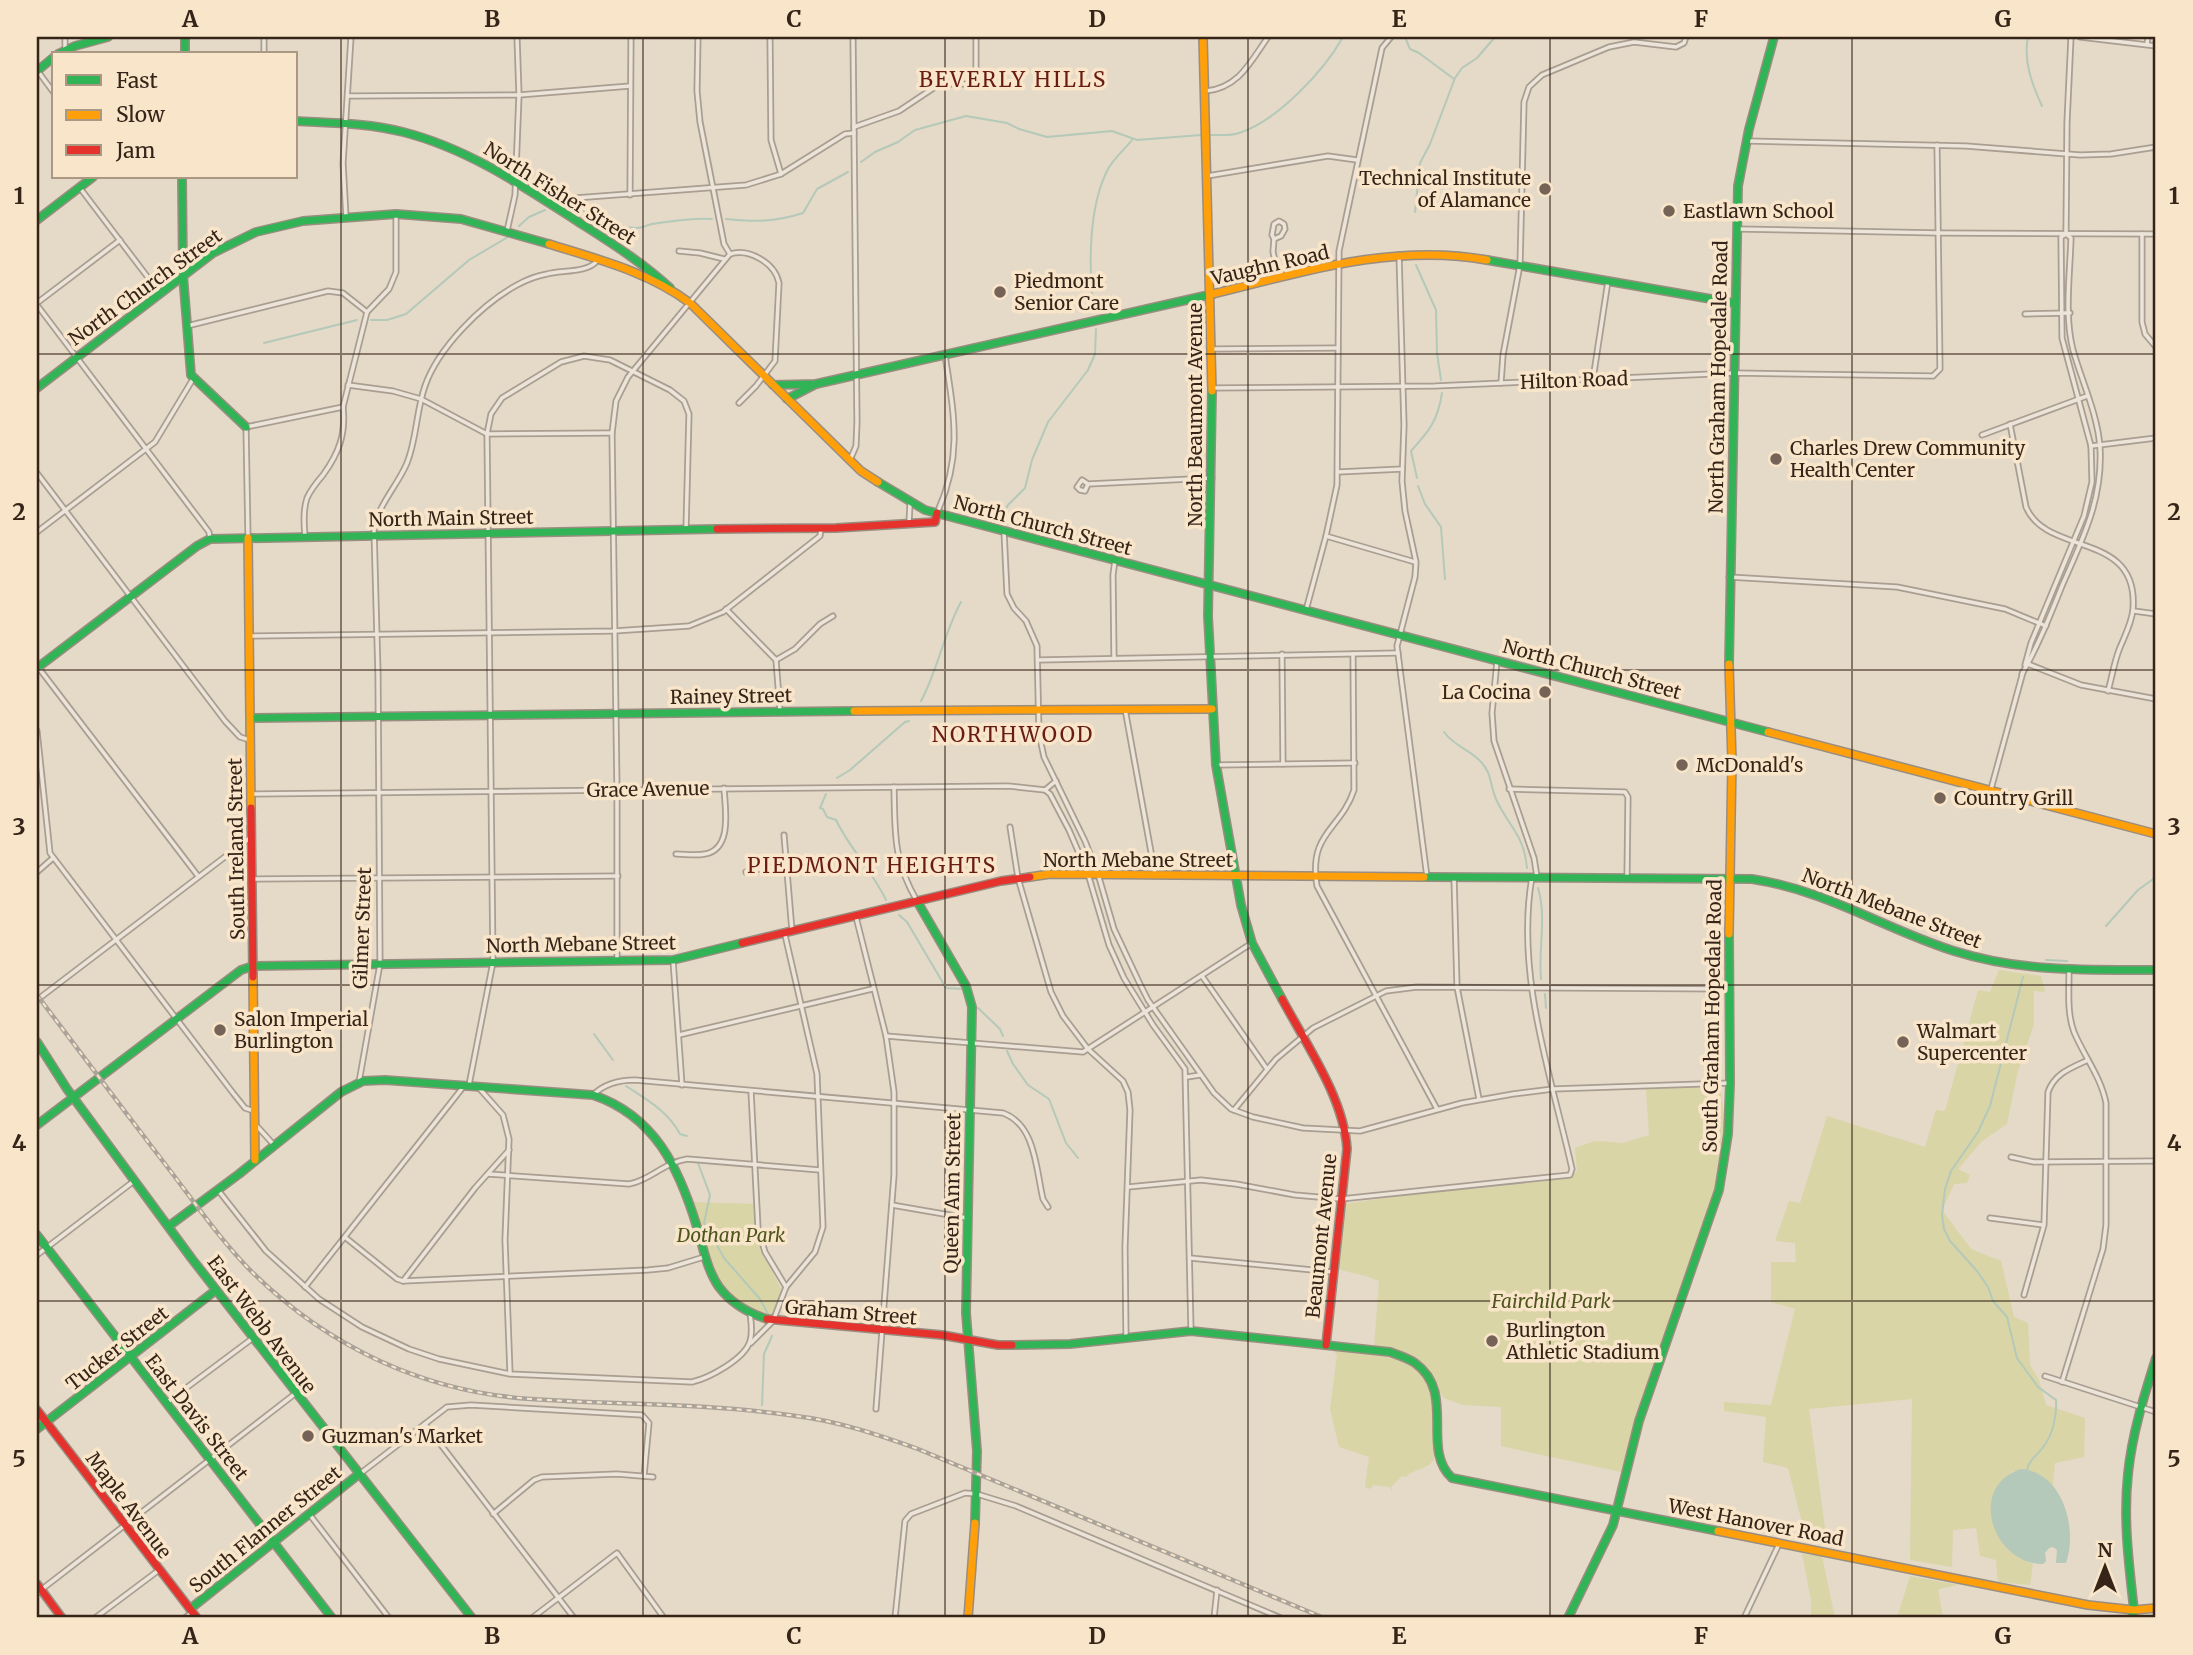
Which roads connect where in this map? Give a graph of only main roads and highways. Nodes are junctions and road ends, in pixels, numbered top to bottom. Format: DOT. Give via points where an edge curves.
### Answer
graph roads {
  1 [pos="108,37"];
  2 [pos="1203,37"];
  3 [pos="1774,37"];
  4 [pos="65,52"];
  5 [pos="52,59"];
  6 [pos="37,70"];
  7 [pos="298,121"];
  8 [pos="92,178"];
  9 [pos="182,178"];
  10 [pos="37,220"];
  11 [pos="183,275"];
  12 [pos="674,291"];
  13 [pos="1211,295"];
  14 [pos="1734,303"];
  15 [pos="817,384"];
  16 [pos="773,386"];
  17 [pos="37,387"];
  18 [pos="787,399"];
  19 [pos="246,427"];
  20 [pos="937,513"];
  21 [pos="248,538"];
  22 [pos="1209,584"];
  23 [pos="37,667"];
  24 [pos="1212,709"];
  25 [pos="250,718"];
  26 [pos="1732,722"];
  27 [pos="2156,834"];
  28 [pos="1236,875"];
  29 [pos="1731,878"];
  30 [pos="917,901"];
  31 [pos="253,966"];
  32 [pos="2156,970"];
  33 [pos="37,1042"];
  34 [pos="73,1097"];
  35 [pos="37,1125"];
  36 [pos="1346,1130"];
  37 [pos="255,1160"];
  38 [pos="169,1226"];
  39 [pos="37,1235"];
  40 [pos="216,1290"];
  41 [pos="968,1340"];
  42 [pos="1326,1345"];
  43 [pos="131,1357"];
  44 [pos="2156,1358"];
  45 [pos="1438,1404"];
  46 [pos="37,1410"];
  47 [pos="46,1422"];
  48 [pos="37,1429"];
  49 [pos="359,1475"];
  50 [pos="1617,1512"];
  51 [pos="275,1543"];
  52 [pos="38,1589"];
  53 [pos="2156,1608"];
  54 [pos="193,1613"];
  55 [pos="2133,1614"];
  56 [pos="62,1618"];
  57 [pos="332,1618"];
  58 [pos="472,1618"];
  59 [pos="968,1618"];
  60 [pos="1567,1618"];
  1 -- 4 [label="main road"];
  2 -- 13 [label="main road, North Beaumont Avenue"];
  3 -- 14 [label="main road, North Graham Hopedale Road" via="1738,186"];
  5 -- 6 [label="main road"];
  7 -- 12 [label="main road, North Fisher Street" via="391,129 477,158 649,267"];
  8 -- 10 [label="main road"];
  9 -- 11 [label="main road"];
  11 -- 12 [label="main road, North Church Street" via="213,253 287,223 396,214 445,216 507,231 598,259"];
  11 -- 17 [label="main road, North Church Street"];
  11 -- 19 [label="main road" via="193,379"];
  12 -- 16 [label="main road, North Church Street"];
  13 -- 14 [label="main road, Vaughn Road" via="1398,254 1452,255"];
  13 -- 15 [label="main road, Vaughn Road"];
  13 -- 22 [label="main road, North Beaumont Avenue"];
  14 -- 26 [label="main road, North Graham Hopedale Road" via="1729,577"];
  15 -- 16 [label="main road, Vaughn Road"];
  15 -- 18 [label="main road, Vaughn Road"];
  16 -- 18 [label="main road, North Church Street"];
  18 -- 20 [label="main road, North Church Street" via="870,478 910,503"];
  20 -- 21 [label="main road, North Main Street" via="935,522 922,525"];
  20 -- 22 [label="main road, North Church Street"];
  21 -- 23 [label="main road, North Main Street" via="210,539 197,546"];
  21 -- 25 [label="main road, South Ireland Street"];
  22 -- 24 [label="main road, North Beaumont Avenue"];
  22 -- 26 [label="main road, North Church Street"];
  24 -- 25 [label="main road, Rainey Street"];
  24 -- 28 [label="main road, North Beaumont Avenue" via="1216,765"];
  25 -- 31 [label="main road, South Ireland Street"];
  26 -- 27 [label="main road, North Church Street"];
  26 -- 29 [label="main road, South Graham Hopedale Road"];
  28 -- 29 [label="main road, North Mebane Street"];
  28 -- 30 [label="main road, North Mebane Street" via="1050,874"];
  28 -- 36 [label="main road, North Beaumont Avenue" via="1252,943 1332,1093"];
  29 -- 32 [label="main road, North Mebane Street" via="1765,880 1824,895 1927,941 2022,968"];
  29 -- 50 [label="main road, South Graham Hopedale Road" via="1730,1083 1719,1190 1639,1421"];
  30 -- 31 [label="main road, North Mebane Street" via="673,960"];
  30 -- 41 [label="main road, Queen Ann Street" via="969,992 972,1007"];
  31 -- 34 [label="main road, North Mebane Street" via="241,970"];
  31 -- 37 [label="main road, South Ireland Street"];
  33 -- 34 [label="main road, East Webb Avenue"];
  34 -- 35 [label="main road, North Mebane Street"];
  34 -- 38 [label="main road, East Webb Avenue"];
  36 -- 42 [label="main road, Beaumont Avenue"];
  37 -- 38 [label="main road"];
  37 -- 41 [label="main road, Graham Street" via="359,1082 385,1080 612,1099 647,1128 671,1162 719,1287 732,1301 773,1321"];
  38 -- 40 [label="main road, East Webb Avenue"];
  39 -- 43 [label="main road, East Davis Street"];
  40 -- 43 [label="main road, Tucker Street"];
  40 -- 49 [label="main road, East Webb Avenue"];
  41 -- 42 [label="main road, Graham Street" via="998,1345 1070,1344 1191,1331"];
  41 -- 59 [label="main road, Queen Ann Street" via="977,1451"];
  42 -- 45 [label="main road, Graham Street" via="1405,1357 1425,1373"];
  43 -- 47 [label="main road, Tucker Street"];
  43 -- 51 [label="main road, East Davis Street"];
  44 -- 55 [label="main road" via="2134,1433 2128,1474"];
  45 -- 50 [label="main road, West Hanover Road" via="1438,1460 1445,1475"];
  46 -- 47 [label="main road, Maple Avenue"];
  47 -- 48 [label="main road, Tucker Street"];
  47 -- 54 [label="main road, Maple Avenue"];
  49 -- 51 [label="main road, South Flanner Street"];
  49 -- 58 [label="main road, East Webb Avenue"];
  50 -- 55 [label="main road, West Hanover Road"];
  50 -- 60 [label="main road, South Graham Hopedale Road"];
  51 -- 54 [label="main road, South Flanner Street"];
  51 -- 57 [label="main road, East Davis Street"];
  52 -- 56 [label="main road"];
  53 -- 55 [label="main road, West Hanover Road"];
}
